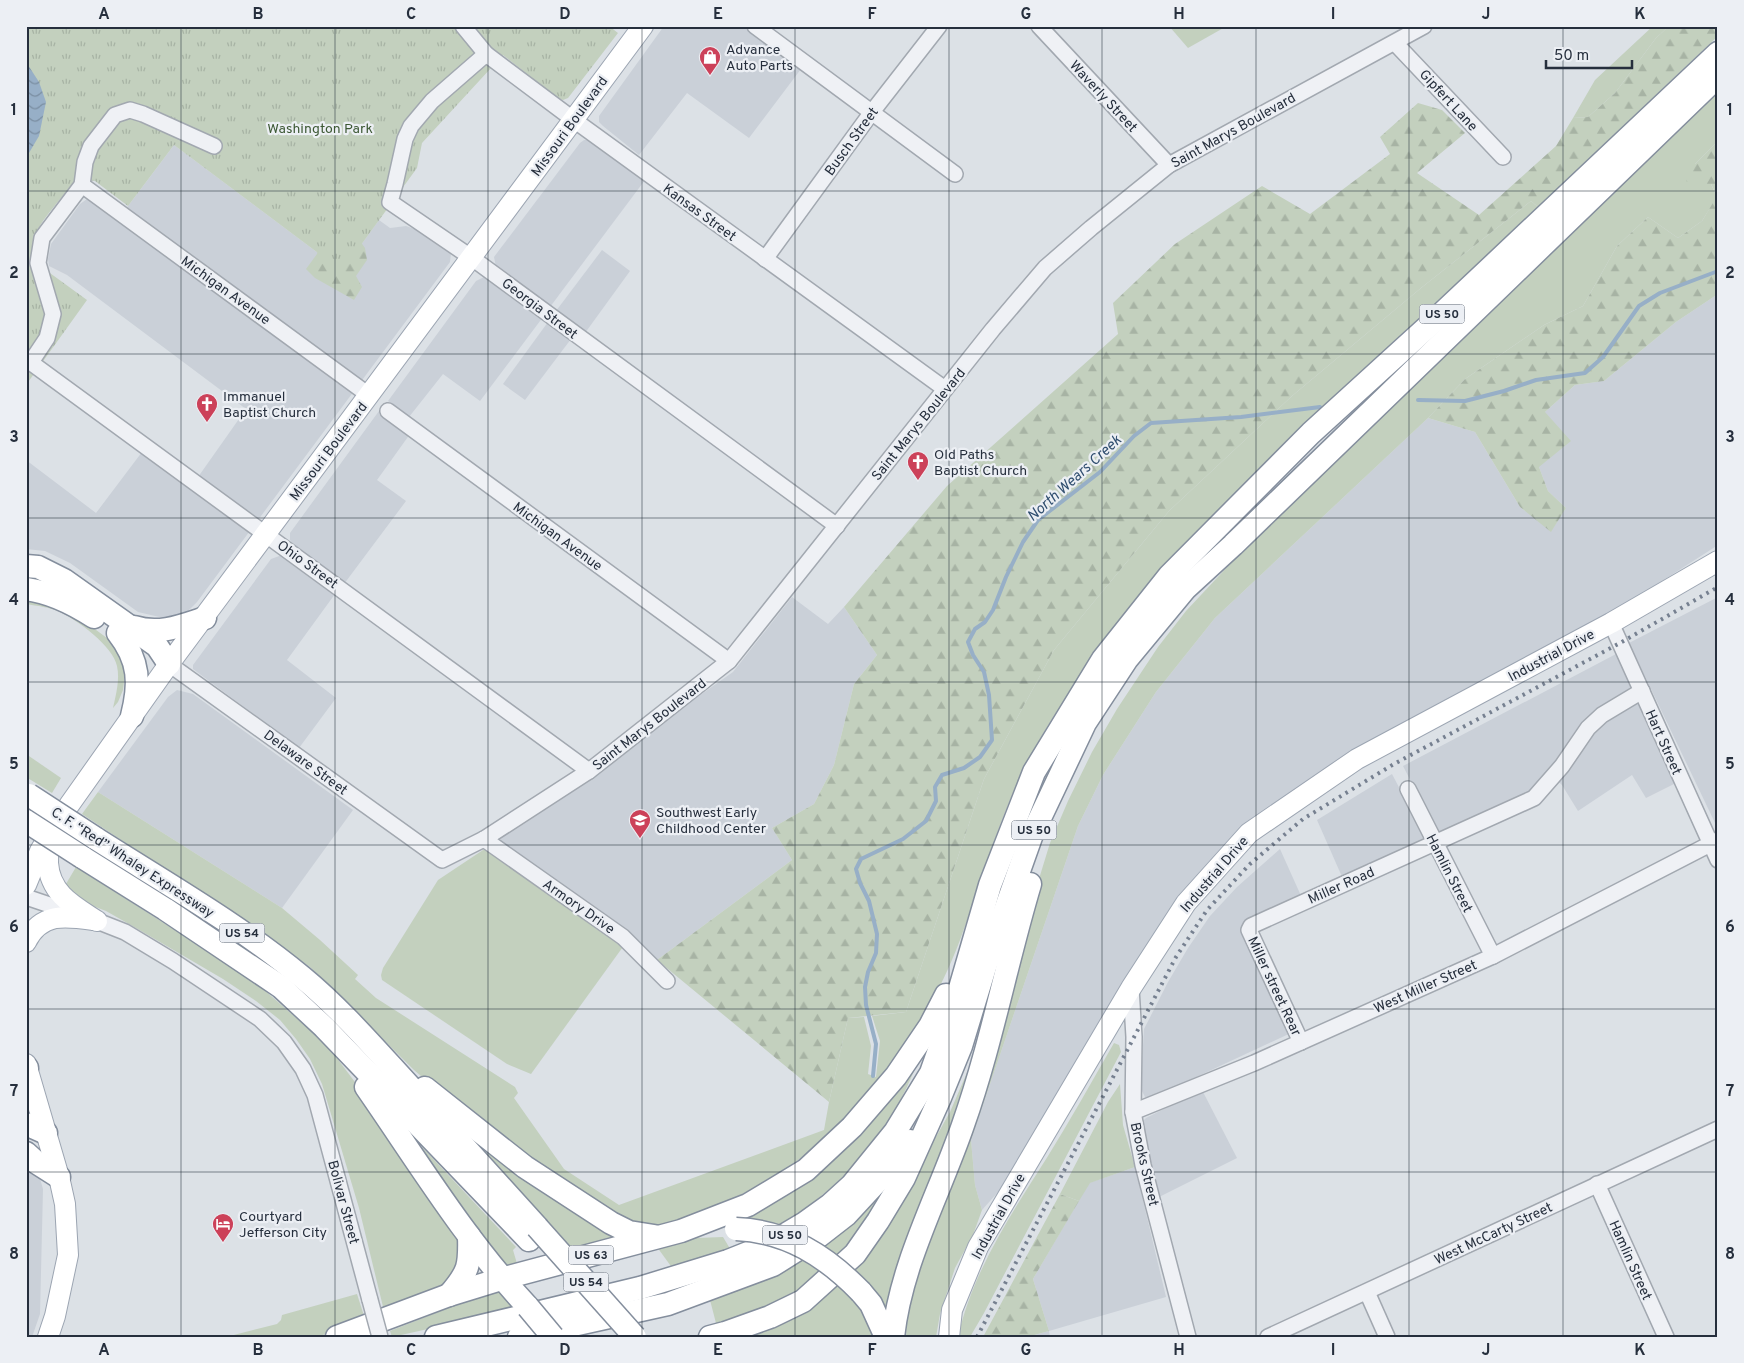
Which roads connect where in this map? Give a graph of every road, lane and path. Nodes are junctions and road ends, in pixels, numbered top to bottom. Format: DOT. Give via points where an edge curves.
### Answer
graph roads {
  1 [pos="463,26"];
  2 [pos="643,26"];
  3 [pos="755,26"];
  4 [pos="939,26"];
  5 [pos="1038,26"];
  6 [pos="1424,26"];
  7 [pos="1394,42"];
  8 [pos="1718,53"];
  9 [pos="486,54"];
  10 [pos="1718,76"];
  11 [pos="872,112"];
  12 [pos="574,120"];
  13 [pos="214,146"];
  14 [pos="1502,157"];
  15 [pos="1168,165"];
  16 [pos="955,174"];
  17 [pos="82,185"];
  18 [pos="472,258"];
  19 [pos="765,259"];
  20 [pos="28,361"];
  21 [pos="945,389"];
  22 [pos="370,396"];
  23 [pos="388,411"];
  24 [pos="836,526"];
  25 [pos="266,534"];
  26 [pos="1718,561"];
  27 [pos="26,566"];
  28 [pos="26,589"];
  29 [pos="205,618"];
  30 [pos="1611,623"];
  31 [pos="123,629"];
  32 [pos="729,661"];
  33 [pos="169,664"];
  34 [pos="1642,691"];
  35 [pos="132,716"];
  36 [pos="1074,745"];
  37 [pos="589,771"];
  38 [pos="1408,789"];
  39 [pos="28,794"];
  40 [pos="60,818"];
  41 [pos="26,821"];
  42 [pos="484,839"];
  43 [pos="1714,842"];
  44 [pos="1435,843"];
  45 [pos="26,853"];
  46 [pos="442,860"];
  47 [pos="1718,860"];
  48 [pos="26,885"];
  49 [pos="26,897"];
  50 [pos="98,921"];
  51 [pos="1249,930"];
  52 [pos="976,936"];
  53 [pos="26,942"];
  54 [pos="1493,956"];
  55 [pos="667,981"];
  56 [pos="1131,988"];
  57 [pos="324,1027"];
  58 [pos="1301,1042"];
  59 [pos="375,1048"];
  60 [pos="27,1067"];
  61 [pos="939,1100"];
  62 [pos="1133,1112"];
  63 [pos="1718,1129"];
  64 [pos="33,1131"];
  65 [pos="26,1153"];
  66 [pos="59,1177"];
  67 [pos="1597,1184"];
  68 [pos="680,1231"];
  69 [pos="533,1234"];
  70 [pos="469,1236"];
  71 [pos="658,1237"];
  72 [pos="501,1279"];
  73 [pos="1367,1292"];
  74 [pos="449,1295"];
  75 [pos="48,1337"];
  76 [pos="337,1337"];
  77 [pos="380,1337"];
  78 [pos="436,1337"];
  79 [pos="519,1337"];
  80 [pos="553,1337"];
  81 [pos="616,1337"];
  82 [pos="636,1337"];
  83 [pos="710,1337"];
  84 [pos="886,1337"];
  85 [pos="893,1337"];
  86 [pos="949,1337"];
  87 [pos="1188,1337"];
  88 [pos="1268,1337"];
  89 [pos="1388,1337"];
  90 [pos="1666,1337"];
  1 -- 9 [label="street, Kansas Street"];
  2 -- 12 [label="main road, Missouri Boulevard"];
  3 -- 11 [label="street"];
  4 -- 11 [label="street, Busch Street"];
  5 -- 15 [label="street, Waverly Street"];
  6 -- 7 [label="street, Saint Marys Boulevard"];
  7 -- 14 [label="street, Gipfert Lane"];
  7 -- 15 [label="street, Saint Marys Boulevard"];
  8 -- 52 [label="highway, US 50" via="1311,433 1169,576 1103,659 1034,772 990,885"];
  9 -- 12 [label="street, Kansas Street"];
  9 -- 18 [label="street, Georgia Street" via="432,101 411,126 404,139 390,202"];
  10 -- 36 [label="highway, US 50" via="1185,589 1128,660 1085,723"];
  11 -- 16 [label="street"];
  11 -- 19 [label="street, Busch Street"];
  12 -- 18 [label="main road, Missouri Boulevard"];
  12 -- 19 [label="street, Kansas Street"];
  13 -- 17 [label="street" via="130,110 115,115 91,146"];
  15 -- 21 [label="street, Saint Marys Boulevard" via="1045,268"];
  17 -- 20 [label="street" via="42,238 38,263 53,314 47,338"];
  17 -- 22 [label="street, Michigan Avenue"];
  18 -- 22 [label="main road, Missouri Boulevard"];
  18 -- 24 [label="street, Georgia Street"];
  19 -- 21 [label="street, Kansas Street"];
  20 -- 25 [label="street, Ohio Street"];
  21 -- 24 [label="street, Saint Marys Boulevard"];
  22 -- 25 [label="main road, Missouri Boulevard"];
  23 -- 32 [label="street, Michigan Avenue"];
  24 -- 32 [label="street, Saint Marys Boulevard"];
  25 -- 29 [label="main road, Missouri Boulevard"];
  25 -- 37 [label="street, Ohio Street"];
  26 -- 30 [label="main road, Industrial Drive"];
  27 -- 31 [label="highway" via="64,580"];
  28 -- 31 [label="highway" via="74,604"];
  29 -- 31 [label="highway" via="159,631"];
  29 -- 33 [label="main road, Missouri Boulevard"];
  30 -- 34 [label="street, Hart Street"];
  30 -- 56 [label="main road, Industrial Drive" via="1358,759 1249,833 1186,903"];
  31 -- 33 [label="highway" via="150,656"];
  31 -- 35 [label="highway" via="136,676"];
  32 -- 37 [label="street, Saint Marys Boulevard"];
  33 -- 35 [label="main road, Missouri Boulevard"];
  33 -- 46 [label="street, Delaware Street"];
  34 -- 43 [label="street, Hart Street"];
  34 -- 44 [label="street" via="1602,715 1588,728 1562,766 1534,798"];
  35 -- 40 [label="main road, Missouri Boulevard"];
  36 -- 61 [label="highway, US 50" via="1031,837 961,1046"];
  36 -- 85 [label="highway" via="1022,910 991,1033 963,1124 904,1281"];
  37 -- 42 [label="street, Saint Marys Boulevard"];
  38 -- 44 [label="street, Hamlin Street"];
  39 -- 59 [label="highway, C. F. “Red” Whaley Expressway / US 54, bridge" via="272,953 329,1001"];
  40 -- 45 [label="main road"];
  40 -- 48 [label="main road, Missouri Boulevard" via="40,851"];
  40 -- 50 [label="main road" via="48,849 51,880 56,891"];
  41 -- 57 [label="highway, C. F. “Red” Whaley Expressway / US 54, bridge" via="281,987"];
  42 -- 46 [label="street, Saint Marys Boulevard"];
  42 -- 55 [label="street, Armory Drive" via="623,936"];
  43 -- 47 [label="street, Hart Street"];
  43 -- 54 [label="street, West Miller Street"];
  44 -- 51 [label="street, Miller Road" via="1251,926"];
  44 -- 54 [label="street, Hamlin Street"];
  49 -- 50 [label="street, Bolivar Street"];
  50 -- 53 [label="main road" via="53,918 34,930"];
  50 -- 77 [label="street, Bolivar Street, bridge" via="124,932 173,961 260,1019 284,1042 303,1069 315,1094"];
  51 -- 58 [label="street, Miller street Rear"];
  52 -- 68 [label="highway" via="930,1026 896,1076 852,1127 806,1170 748,1205"];
  52 -- 78 [label="highway, US 50" via="931,1072 895,1132 852,1185 830,1205 768,1245 728,1261 640,1288"];
  54 -- 58 [label="street, West Miller Street"];
  56 -- 62 [label="street, Brooks Street"];
  56 -- 86 [label="main road, Industrial Drive" via="978,1247 952,1310"];
  57 -- 69 [label="highway, US 54"];
  57 -- 70 [label="highway"];
  58 -- 62 [label="street, West Miller Street"];
  59 -- 69 [label="highway, US 54"];
  59 -- 71 [label="highway" via="525,1167 617,1227"];
  60 -- 64 [label="main road"];
  61 -- 79 [label="highway, US 50" via="897,1160 846,1215 773,1265 668,1304"];
  61 -- 83 [label="highway" via="904,1178 855,1254 803,1301 770,1318"];
  62 -- 87 [label="street, Brooks Street" via="1143,1164"];
  63 -- 67 [label="street, West McCarty Street"];
  64 -- 66 [label="main road"];
  65 -- 66 [label="highway"];
  66 -- 75 [label="main road" via="65,1204 68,1255"];
  67 -- 73 [label="street, West McCarty Street"];
  67 -- 90 [label="street, Hamlin Street"];
  68 -- 71 [label="highway, US 63"];
  68 -- 84 [label="highway, US 63, bridge" via="756,1230 790,1240 828,1262 861,1292 871,1304"];
  69 -- 81 [label="highway, US 54"];
  69 -- 82 [label="highway, US 54, bridge"];
  70 -- 72 [label="highway"];
  70 -- 74 [label="highway" via="468,1267"];
  71 -- 72 [label="highway, US 63"];
  72 -- 74 [label="highway, US 63"];
  72 -- 80 [label="highway, bridge"];
  73 -- 88 [label="street, West McCarty Street"];
  73 -- 89 [label="street"];
  74 -- 76 [label="highway, US 63"];
}
